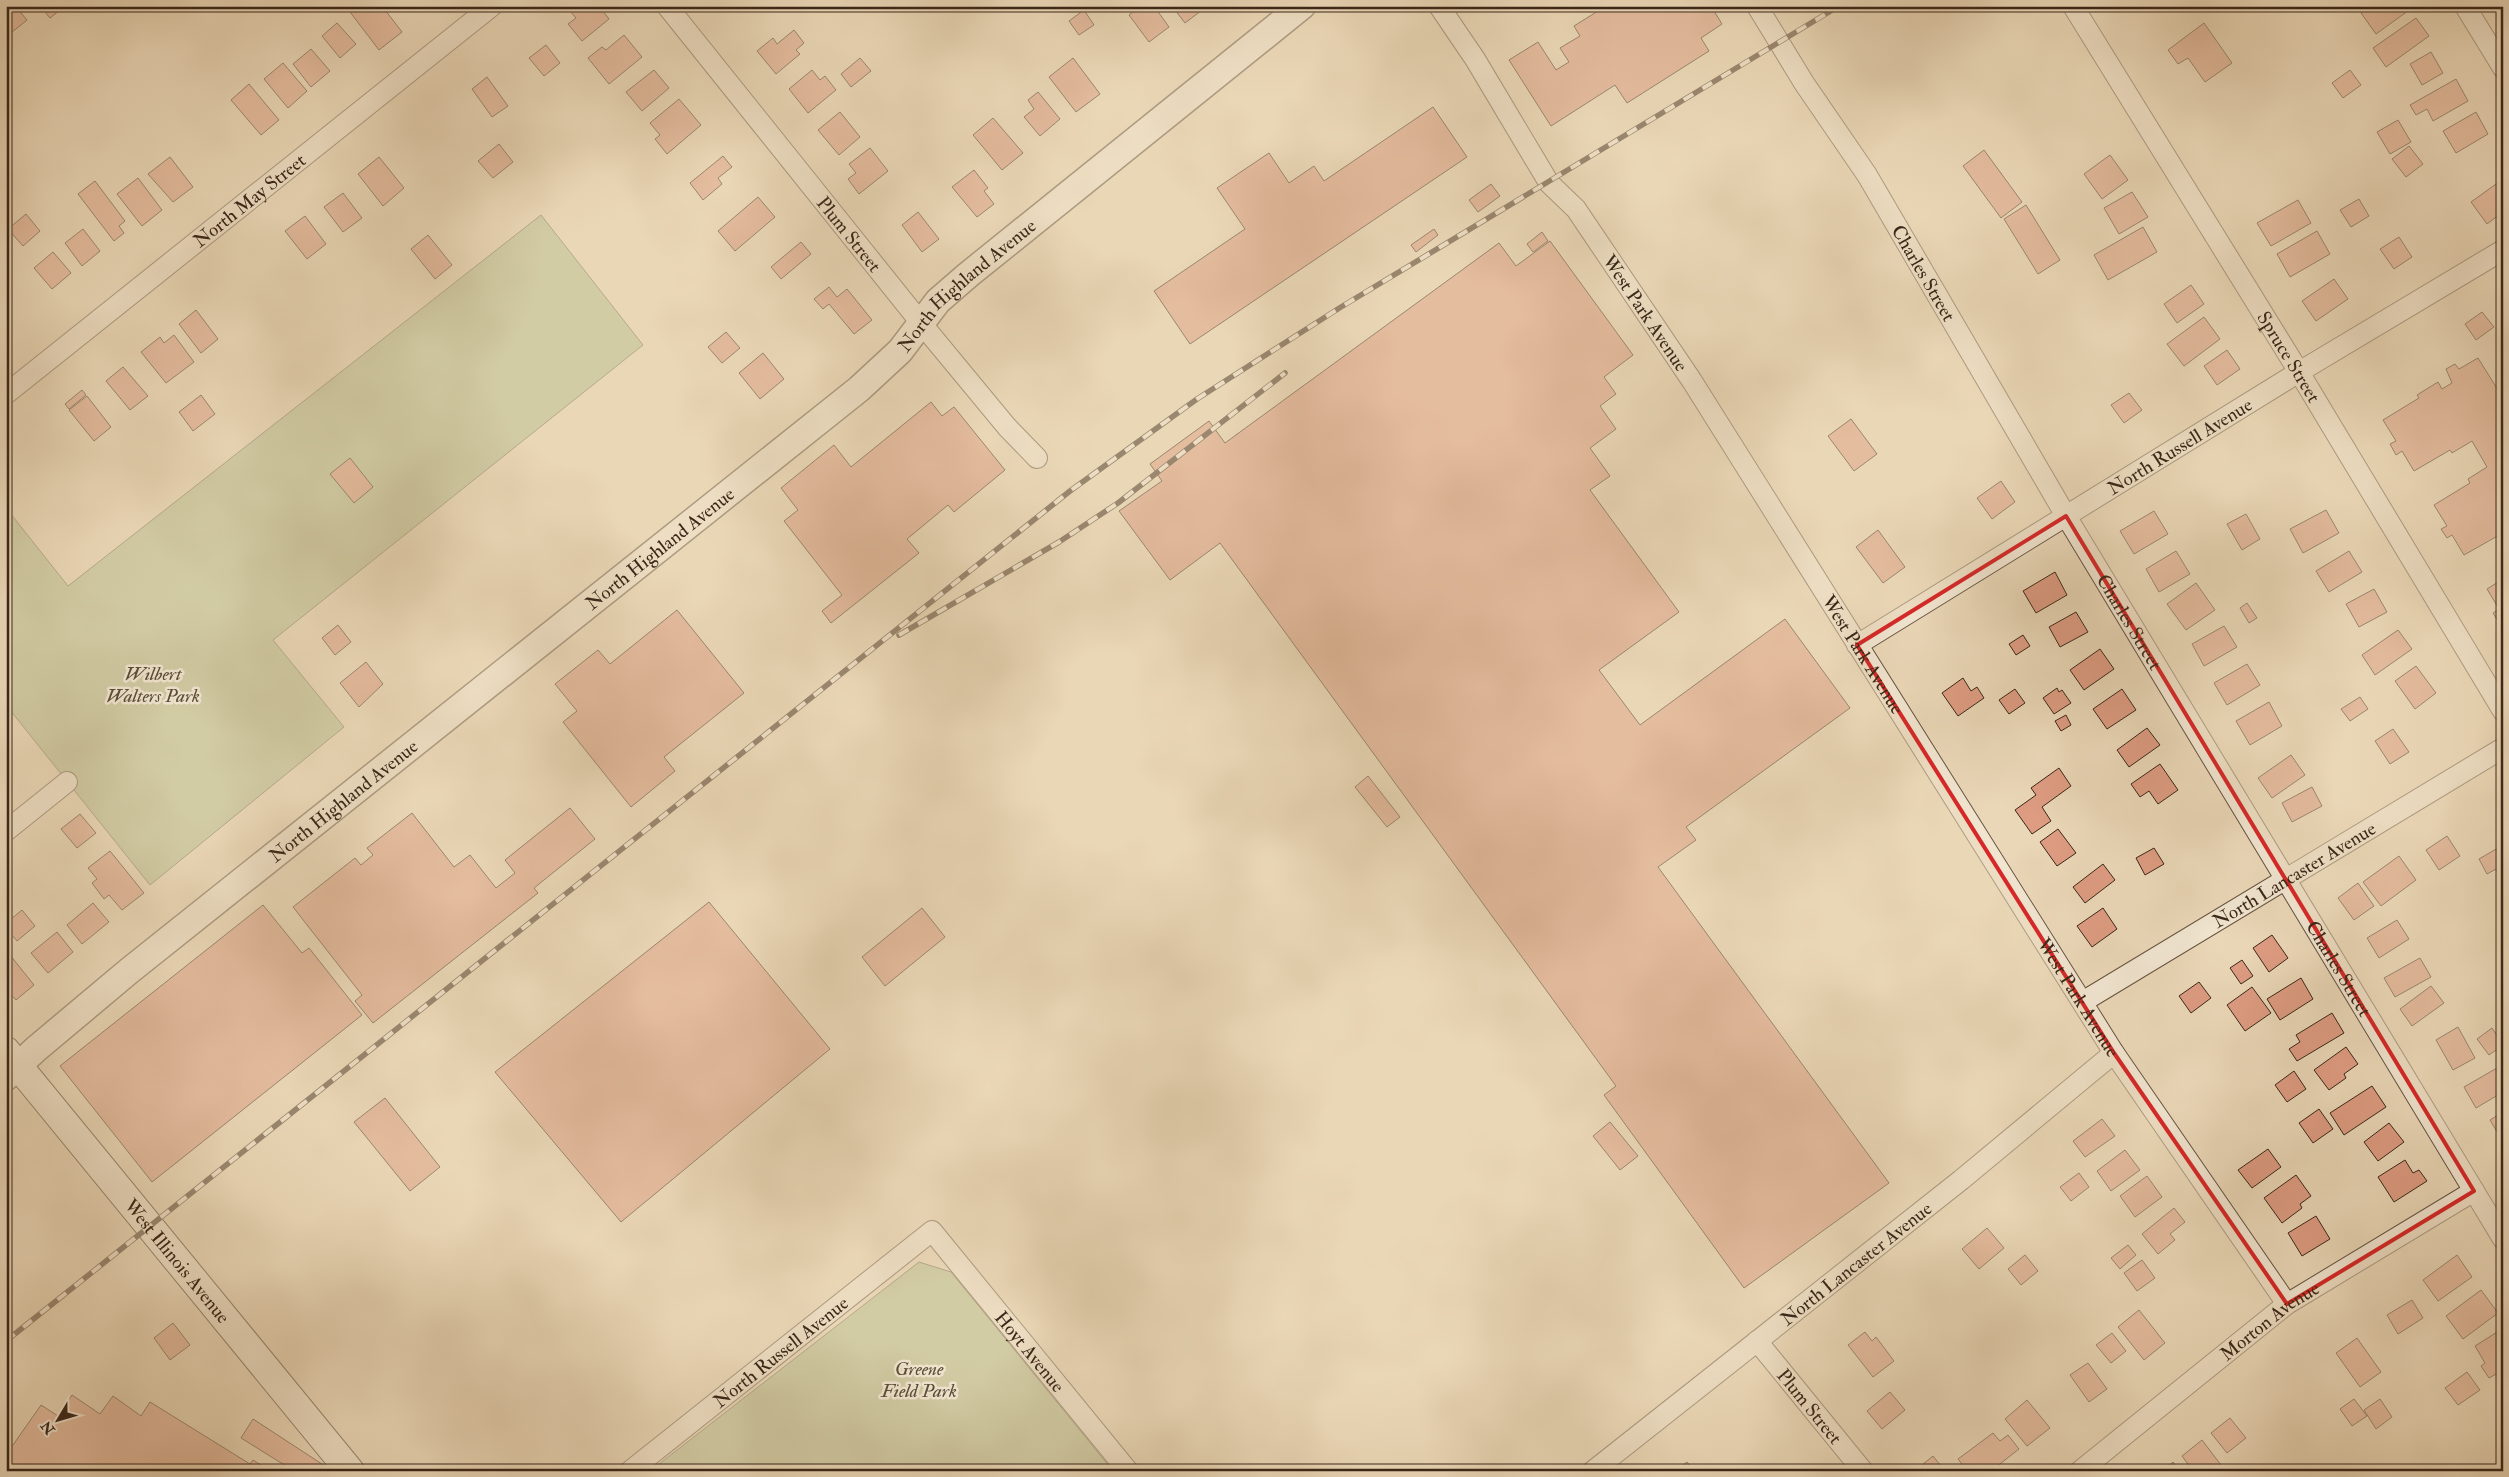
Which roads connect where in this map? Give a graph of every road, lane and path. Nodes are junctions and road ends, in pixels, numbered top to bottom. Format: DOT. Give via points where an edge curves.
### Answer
graph roads {
  1 [pos="492,6"];
  2 [pos="667,6"];
  3 [pos="1302,6"];
  4 [pos="1439,6"];
  5 [pos="1757,6"];
  6 [pos="2073,6"];
  7 [pos="2466,6"];
  8 [pos="2503,68"];
  9 [pos="2503,250"];
  10 [pos="921,323"];
  11 [pos="2298,372"];
  12 [pos="6,394"];
  13 [pos="1037,458"];
  14 [pos="2066,516"];
  15 [pos="1857,645"];
  16 [pos="2503,711"];
  17 [pos="2503,748"];
  18 [pos="67,782"];
  19 [pos="6,831"];
  20 [pos="2286,878"];
  21 [pos="2084,1001"];
  22 [pos="2114,1053"];
  23 [pos="10,1065"];
  24 [pos="2474,1191"];
  25 [pos="932,1231"];
  26 [pos="2503,1239"];
  27 [pos="2287,1304"];
  28 [pos="1757,1341"];
  29 [pos="350,1471"];
  30 [pos="630,1471"];
  31 [pos="1128,1471"];
  32 [pos="1593,1471"];
  33 [pos="1863,1471"];
  34 [pos="2080,1471"];
  1 -- 12 [label="street, North May Street"];
  2 -- 10 [label="street, Plum Street"];
  3 -- 10 [label="street, North Highland Avenue" via="968,275 938,301"];
  4 -- 15 [label="street, West Park Avenue" via="1549,182 1576,209 1692,382"];
  5 -- 14 [label="street, Charles Street" via="1804,83 1867,175"];
  6 -- 11 [label="street, Spruce Street"];
  7 -- 8 [label="street"];
  9 -- 11 [label="street, North Russell Avenue"];
  10 -- 13 [label="street, Plum Street" via="1007,427"];
  10 -- 23 [label="street, North Highland Avenue" via="900,352 859,389"];
  11 -- 14 [label="street, North Russell Avenue"];
  11 -- 16 [label="street, Spruce Street"];
  14 -- 15 [label="street, North Russell Avenue"];
  14 -- 20 [label="street, Charles Street"];
  15 -- 21 [label="street, West Park Avenue"];
  17 -- 20 [label="street, North Lancaster Avenue"];
  18 -- 19 [label="street"];
  20 -- 21 [label="street, North Lancaster Avenue"];
  20 -- 24 [label="street, Charles Street"];
  21 -- 22 [label="street, West Park Avenue"];
  22 -- 27 [label="street, West Park Avenue"];
  22 -- 28 [label="street, North Lancaster Avenue" via="1961,1180"];
  23 -- 29 [label="main road, West Illinois Avenue"];
  24 -- 26 [label="street, Charles Street"];
  24 -- 27 [label="street, Morton Avenue"];
  25 -- 30 [label="street, North Russell Avenue"];
  25 -- 31 [label="street, Hoyt Avenue"];
  27 -- 34 [label="street, Morton Avenue"];
  28 -- 32 [label="street, North Lancaster Avenue"];
  28 -- 33 [label="street, Plum Street"];
}
